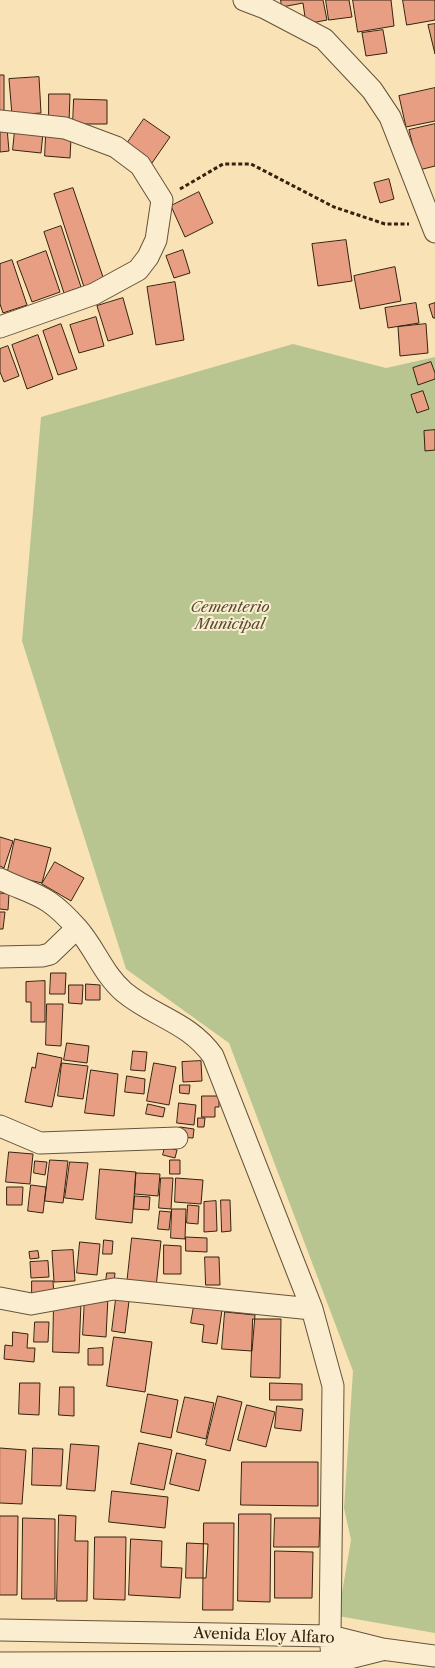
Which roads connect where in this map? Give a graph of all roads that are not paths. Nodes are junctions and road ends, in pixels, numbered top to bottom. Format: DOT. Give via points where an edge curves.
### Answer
graph roads {
  1 [pos="244,0"];
  2 [pos="0,121"];
  3 [pos="434,228"];
  4 [pos="0,327"];
  5 [pos="0,880"];
  6 [pos="78,928"];
  7 [pos="0,957"];
  8 [pos="0,1126"];
  9 [pos="178,1138"];
  10 [pos="0,1298"];
  11 [pos="312,1309"];
  12 [pos="0,1630"];
  13 [pos="330,1636"];
  14 [pos="382,1649"];
  15 [pos="435,1656"];
  16 [pos="0,1663"];
  17 [pos="333,1665"];
  1 -- 3 [label="street" via="324,39 372,90 390,117"];
  2 -- 4 [label="street" via="65,128 116,147 140,165 162,200 156,240 138,270 94,294"];
  5 -- 6 [label="street" via="48,902"];
  6 -- 7 [label="street" via="50,954"];
  6 -- 11 [label="street" via="110,978 124,992 189,1031 204,1042 213,1056"];
  8 -- 9 [label="street" via="40,1143"];
  10 -- 11 [label="street" via="31,1304 114,1289"];
  11 -- 13 [label="street" via="333,1386"];
  12 -- 13 [label="street, Avenida Eloy Alfaro"];
  13 -- 14 [label="street, Avenida Eloy Alfaro"];
  13 -- 17 [label="street"];
  14 -- 15 [label="street"];
  14 -- 17 [label="street, Avenida Eloy Alfaro"];
  16 -- 17 [label="street, Avenida Eloy Alfaro"];
}
